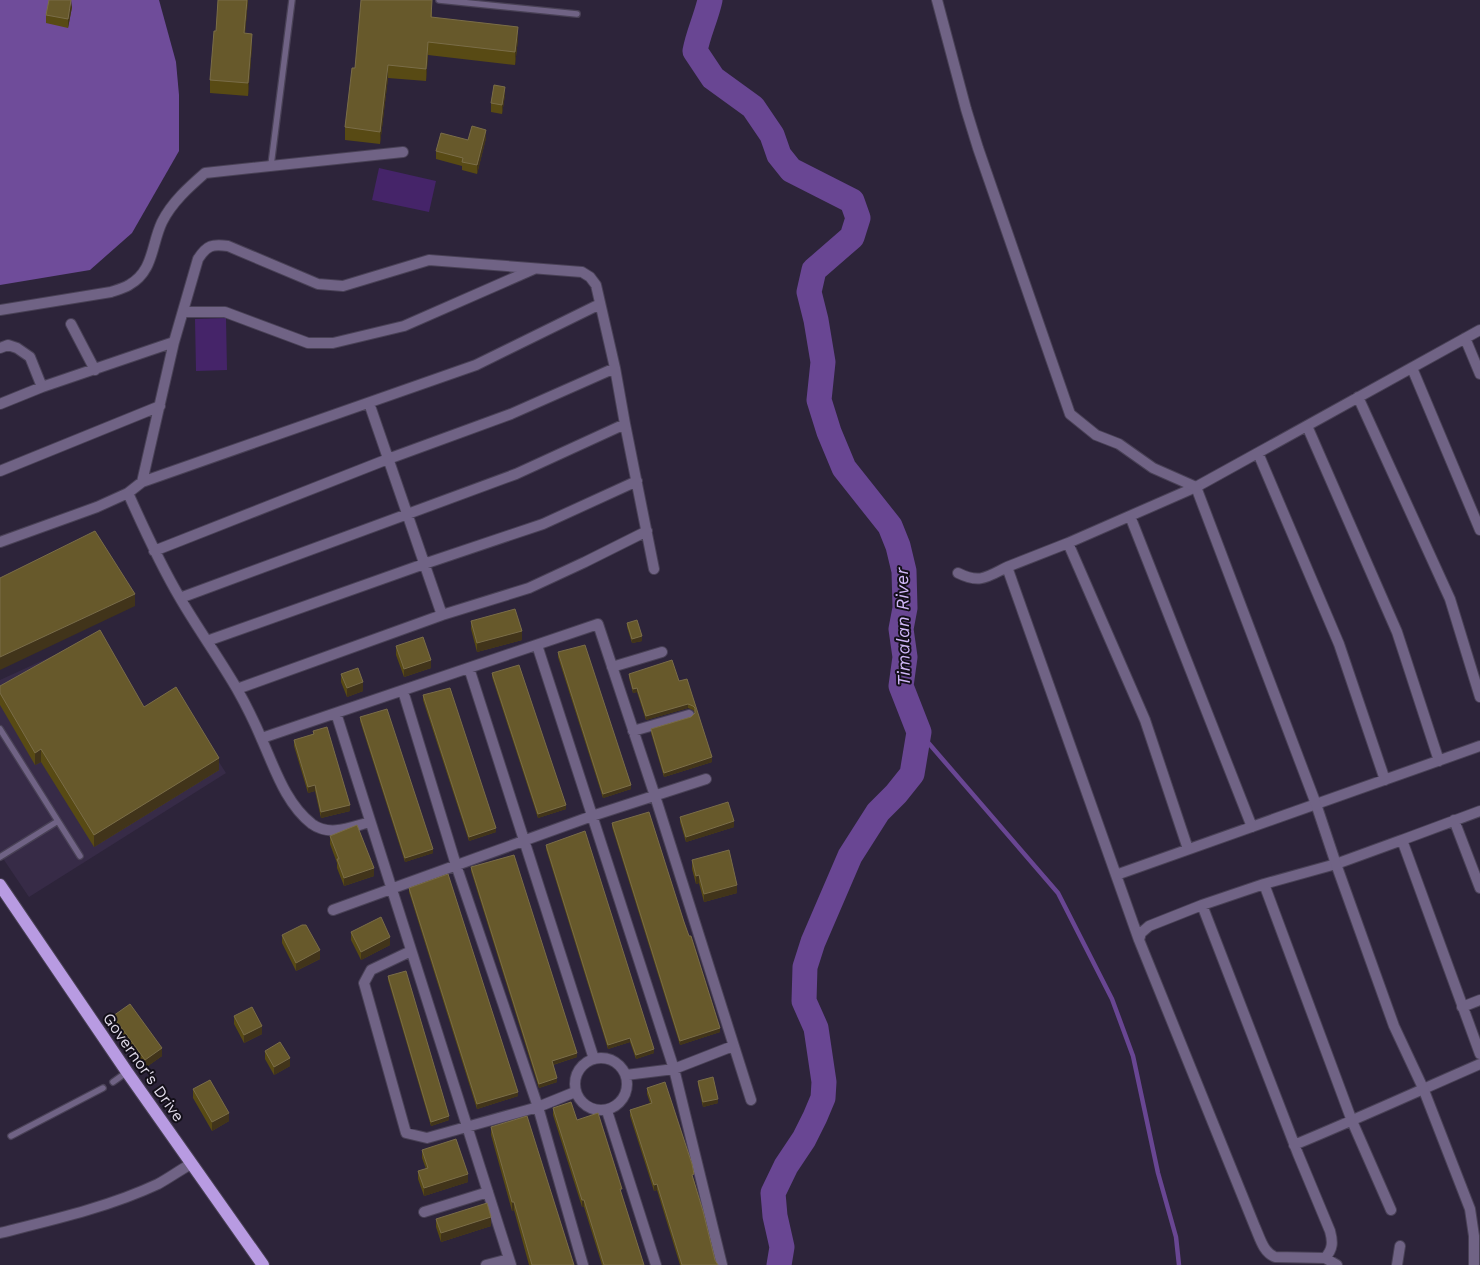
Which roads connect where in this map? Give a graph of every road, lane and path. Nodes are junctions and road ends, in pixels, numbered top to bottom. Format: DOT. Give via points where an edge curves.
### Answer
graph roads {
  1 [pos="292,0"];
  2 [pos="439,0"];
  3 [pos="937,0"];
  4 [pos="576,14"];
  5 [pos="403,152"];
  6 [pos="271,165"];
  7 [pos="535,269"];
  8 [pos="600,304"];
  9 [pos="0,310"];
  10 [pos="183,312"];
  11 [pos="71,324"];
  12 [pos="1480,330"];
  13 [pos="1465,338"];
  14 [pos="174,342"];
  15 [pos="0,348"];
  16 [pos="615,368"];
  17 [pos="1412,368"];
  18 [pos="95,370"];
  19 [pos="1480,374"];
  20 [pos="42,388"];
  21 [pos="1358,397"];
  22 [pos="369,403"];
  23 [pos="0,404"];
  24 [pos="160,406"];
  25 [pos="625,424"];
  26 [pos="1307,426"];
  27 [pos="1258,453"];
  28 [pos="388,459"];
  29 [pos="0,471"];
  30 [pos="636,481"];
  31 [pos="142,482"];
  32 [pos="1196,487"];
  33 [pos="128,493"];
  34 [pos="407,515"];
  35 [pos="1130,516"];
  36 [pos="1480,530"];
  37 [pos="647,531"];
  38 [pos="0,542"];
  39 [pos="1068,543"];
  40 [pos="154,551"];
  41 [pos="424,564"];
  42 [pos="1007,567"];
  43 [pos="654,569"];
  44 [pos="958,573"];
  45 [pos="180,598"];
  46 [pos="442,615"];
  47 [pos="207,640"];
  48 [pos="536,645"];
  49 [pos="662,652"];
  50 [pos="612,667"];
  51 [pos="469,668"];
  52 [pos="237,689"];
  53 [pos="403,690"];
  54 [pos="1480,697"];
  55 [pos="336,713"];
  56 [pos="689,715"];
  57 [pos="0,728"];
  58 [pos="633,731"];
  59 [pos="2,736"];
  60 [pos="262,738"];
  61 [pos="1480,746"];
  62 [pos="1439,761"];
  63 [pos="706,779"];
  64 [pos="1385,780"];
  65 [pos="655,796"];
  66 [pos="1316,804"];
  67 [pos="1480,811"];
  68 [pos="592,816"];
  69 [pos="1454,820"];
  70 [pos="58,821"];
  71 [pos="370,822"];
  72 [pos="1252,827"];
  73 [pos="1402,840"];
  74 [pos="524,841"];
  75 [pos="1188,849"];
  76 [pos="80,856"];
  77 [pos="0,857"];
  78 [pos="1336,864"];
  79 [pos="456,865"];
  80 [pos="1116,874"];
  81 [pos="1478,877"];
  82 [pos="1264,884"];
  83 [pos="0,885"];
  84 [pos="1480,888"];
  85 [pos="392,889"];
  86 [pos="1202,905"];
  87 [pos="333,910"];
  88 [pos="1140,940"];
  89 [pos="412,951"];
  90 [pos="1480,1000"];
  91 [pos="1462,1007"];
  92 [pos="733,1046"];
  93 [pos="1480,1054"];
  94 [pos="594,1058"];
  95 [pos="1480,1064"];
  96 [pos="674,1069"];
  97 [pos="127,1072"];
  98 [pos="626,1075"];
  99 [pos="113,1082"];
  100 [pos="103,1088"];
  101 [pos="1423,1088"];
  102 [pos="575,1092"];
  103 [pos="751,1100"];
  104 [pos="538,1107"];
  105 [pos="607,1111"];
  106 [pos="1352,1121"];
  107 [pos="467,1126"];
  108 [pos="11,1136"];
  109 [pos="1294,1144"];
  110 [pos="191,1164"];
  111 [pos="488,1192"];
  112 [pos="1391,1210"];
  113 [pos="424,1212"];
  114 [pos="0,1233"];
  115 [pos="1400,1246"];
  116 [pos="1325,1258"];
  117 [pos="510,1262"];
  118 [pos="263,1265"];
  119 [pos="486,1265"];
  120 [pos="583,1265"];
  121 [pos="656,1265"];
  122 [pos="722,1265"];
  123 [pos="1337,1265"];
  124 [pos="1397,1265"];
  125 [pos="1474,1265"];
  1 -- 6 [label="lane"];
  2 -- 4 [label="lane"];
  3 -- 32 [label="street" via="978,148 1070,414 1096,435 1119,444 1153,468"];
  5 -- 6 [label="street"];
  6 -- 9 [label="street" via="205,173 170,209 162,223 148,267 129,286 111,292"];
  7 -- 8 [label="street" via="582,272 596,285"];
  7 -- 10 [label="street" via="404,326 333,344 308,342 225,312"];
  7 -- 10 [label="street" via="429,260 343,286 318,284 228,246 215,245 204,249 198,259"];
  8 -- 16 [label="street"];
  8 -- 22 [label="street" via="476,365"];
  10 -- 14 [label="street"];
  11 -- 18 [label="street"];
  12 -- 13 [label="street"];
  13 -- 17 [label="street"];
  13 -- 19 [label="street"];
  14 -- 18 [label="street"];
  14 -- 24 [label="street"];
  15 -- 20 [label="street" via="8,345 30,356"];
  16 -- 25 [label="street"];
  16 -- 28 [label="street" via="512,414"];
  17 -- 21 [label="street"];
  17 -- 36 [label="street"];
  18 -- 20 [label="street"];
  20 -- 23 [label="street"];
  21 -- 26 [label="street"];
  21 -- 54 [label="street" via="1450,599"];
  22 -- 28 [label="street"];
  22 -- 31 [label="street"];
  24 -- 29 [label="street"];
  24 -- 31 [label="street"];
  25 -- 30 [label="street"];
  25 -- 34 [label="street" via="516,474"];
  26 -- 27 [label="street"];
  26 -- 62 [label="street" via="1397,632"];
  27 -- 32 [label="street"];
  27 -- 64 [label="street" via="1340,644"];
  28 -- 34 [label="street"];
  28 -- 40 [label="street"];
  30 -- 37 [label="street"];
  30 -- 41 [label="street" via="543,524"];
  31 -- 33 [label="street"];
  32 -- 35 [label="street"];
  32 -- 66 [label="street"];
  33 -- 38 [label="street"];
  33 -- 40 [label="street"];
  34 -- 41 [label="street"];
  34 -- 45 [label="street"];
  35 -- 39 [label="street"];
  35 -- 72 [label="street"];
  37 -- 43 [label="street"];
  37 -- 46 [label="street" via="529,588"];
  39 -- 42 [label="street"];
  39 -- 75 [label="street" via="1145,720"];
  40 -- 45 [label="street"];
  41 -- 46 [label="street"];
  41 -- 47 [label="street"];
  42 -- 44 [label="street" via="979,579"];
  42 -- 80 [label="street"];
  45 -- 47 [label="street"];
  46 -- 52 [label="street"];
  47 -- 52 [label="street"];
  48 -- 50 [label="street" via="598,624"];
  48 -- 51 [label="street"];
  48 -- 68 [label="street"];
  49 -- 50 [label="street"];
  50 -- 58 [label="street"];
  51 -- 53 [label="street"];
  51 -- 74 [label="street"];
  52 -- 60 [label="street"];
  53 -- 55 [label="street"];
  53 -- 79 [label="street"];
  55 -- 60 [label="street"];
  55 -- 71 [label="street"];
  56 -- 58 [label="street"];
  57 -- 59 [label="lane"];
  58 -- 65 [label="street"];
  59 -- 70 [label="lane"];
  60 -- 71 [label="street" via="275,771 298,811 314,825 325,831"];
  61 -- 62 [label="street"];
  62 -- 64 [label="street"];
  63 -- 65 [label="street"];
  64 -- 66 [label="street"];
  65 -- 68 [label="street"];
  65 -- 92 [label="street"];
  66 -- 72 [label="street"];
  66 -- 78 [label="street"];
  67 -- 69 [label="street"];
  68 -- 74 [label="street"];
  68 -- 96 [label="street"];
  69 -- 73 [label="street"];
  69 -- 81 [label="street"];
  70 -- 76 [label="lane"];
  70 -- 77 [label="lane"];
  71 -- 85 [label="street"];
  72 -- 75 [label="street"];
  73 -- 78 [label="street"];
  73 -- 91 [label="street"];
  74 -- 79 [label="street"];
  74 -- 94 [label="street"];
  75 -- 80 [label="street"];
  78 -- 82 [label="street"];
  78 -- 101 [label="street" via="1394,1026"];
  79 -- 85 [label="street"];
  79 -- 104 [label="street"];
  80 -- 88 [label="street"];
  81 -- 84 [label="street"];
  82 -- 86 [label="street"];
  82 -- 106 [label="street"];
  83 -- 97 [label="main road, Governor's Drive"];
  85 -- 87 [label="street"];
  85 -- 89 [label="street"];
  86 -- 88 [label="street" via="1149,926 1141,933"];
  86 -- 109 [label="street"];
  88 -- 116 [label="street" via="1265,1249 1275,1257"];
  89 -- 107 [label="street"];
  89 -- 107 [label="street" via="371,970 364,983 406,1133 427,1138"];
  90 -- 91 [label="street"];
  91 -- 93 [label="street"];
  92 -- 96 [label="street"];
  92 -- 103 [label="street"];
  94 -- 98 [label="street" via="607,1058 619,1064"];
  94 -- 102 [label="street" via="581,1066 574,1078"];
  95 -- 101 [label="street"];
  96 -- 98 [label="street"];
  96 -- 122 [label="street"];
  97 -- 99 [label="lane"];
  97 -- 110 [label="main road, Governor's Drive"];
  98 -- 105 [label="street" via="627,1090 620,1104"];
  100 -- 108 [label="lane"];
  101 -- 106 [label="street"];
  101 -- 125 [label="street" via="1470,1209"];
  102 -- 104 [label="street"];
  102 -- 105 [label="street" via="582,1104 593,1110"];
  104 -- 107 [label="street"];
  104 -- 120 [label="street"];
  105 -- 121 [label="street"];
  106 -- 109 [label="street"];
  106 -- 112 [label="street"];
  107 -- 111 [label="street"];
  109 -- 116 [label="street" via="1333,1242"];
  110 -- 114 [label="street" via="137,1193"];
  110 -- 118 [label="main road, Governor's Drive"];
  111 -- 113 [label="street"];
  111 -- 117 [label="street"];
  115 -- 124 [label="street"];
  116 -- 123 [label="street"];
  117 -- 119 [label="street"];
}
